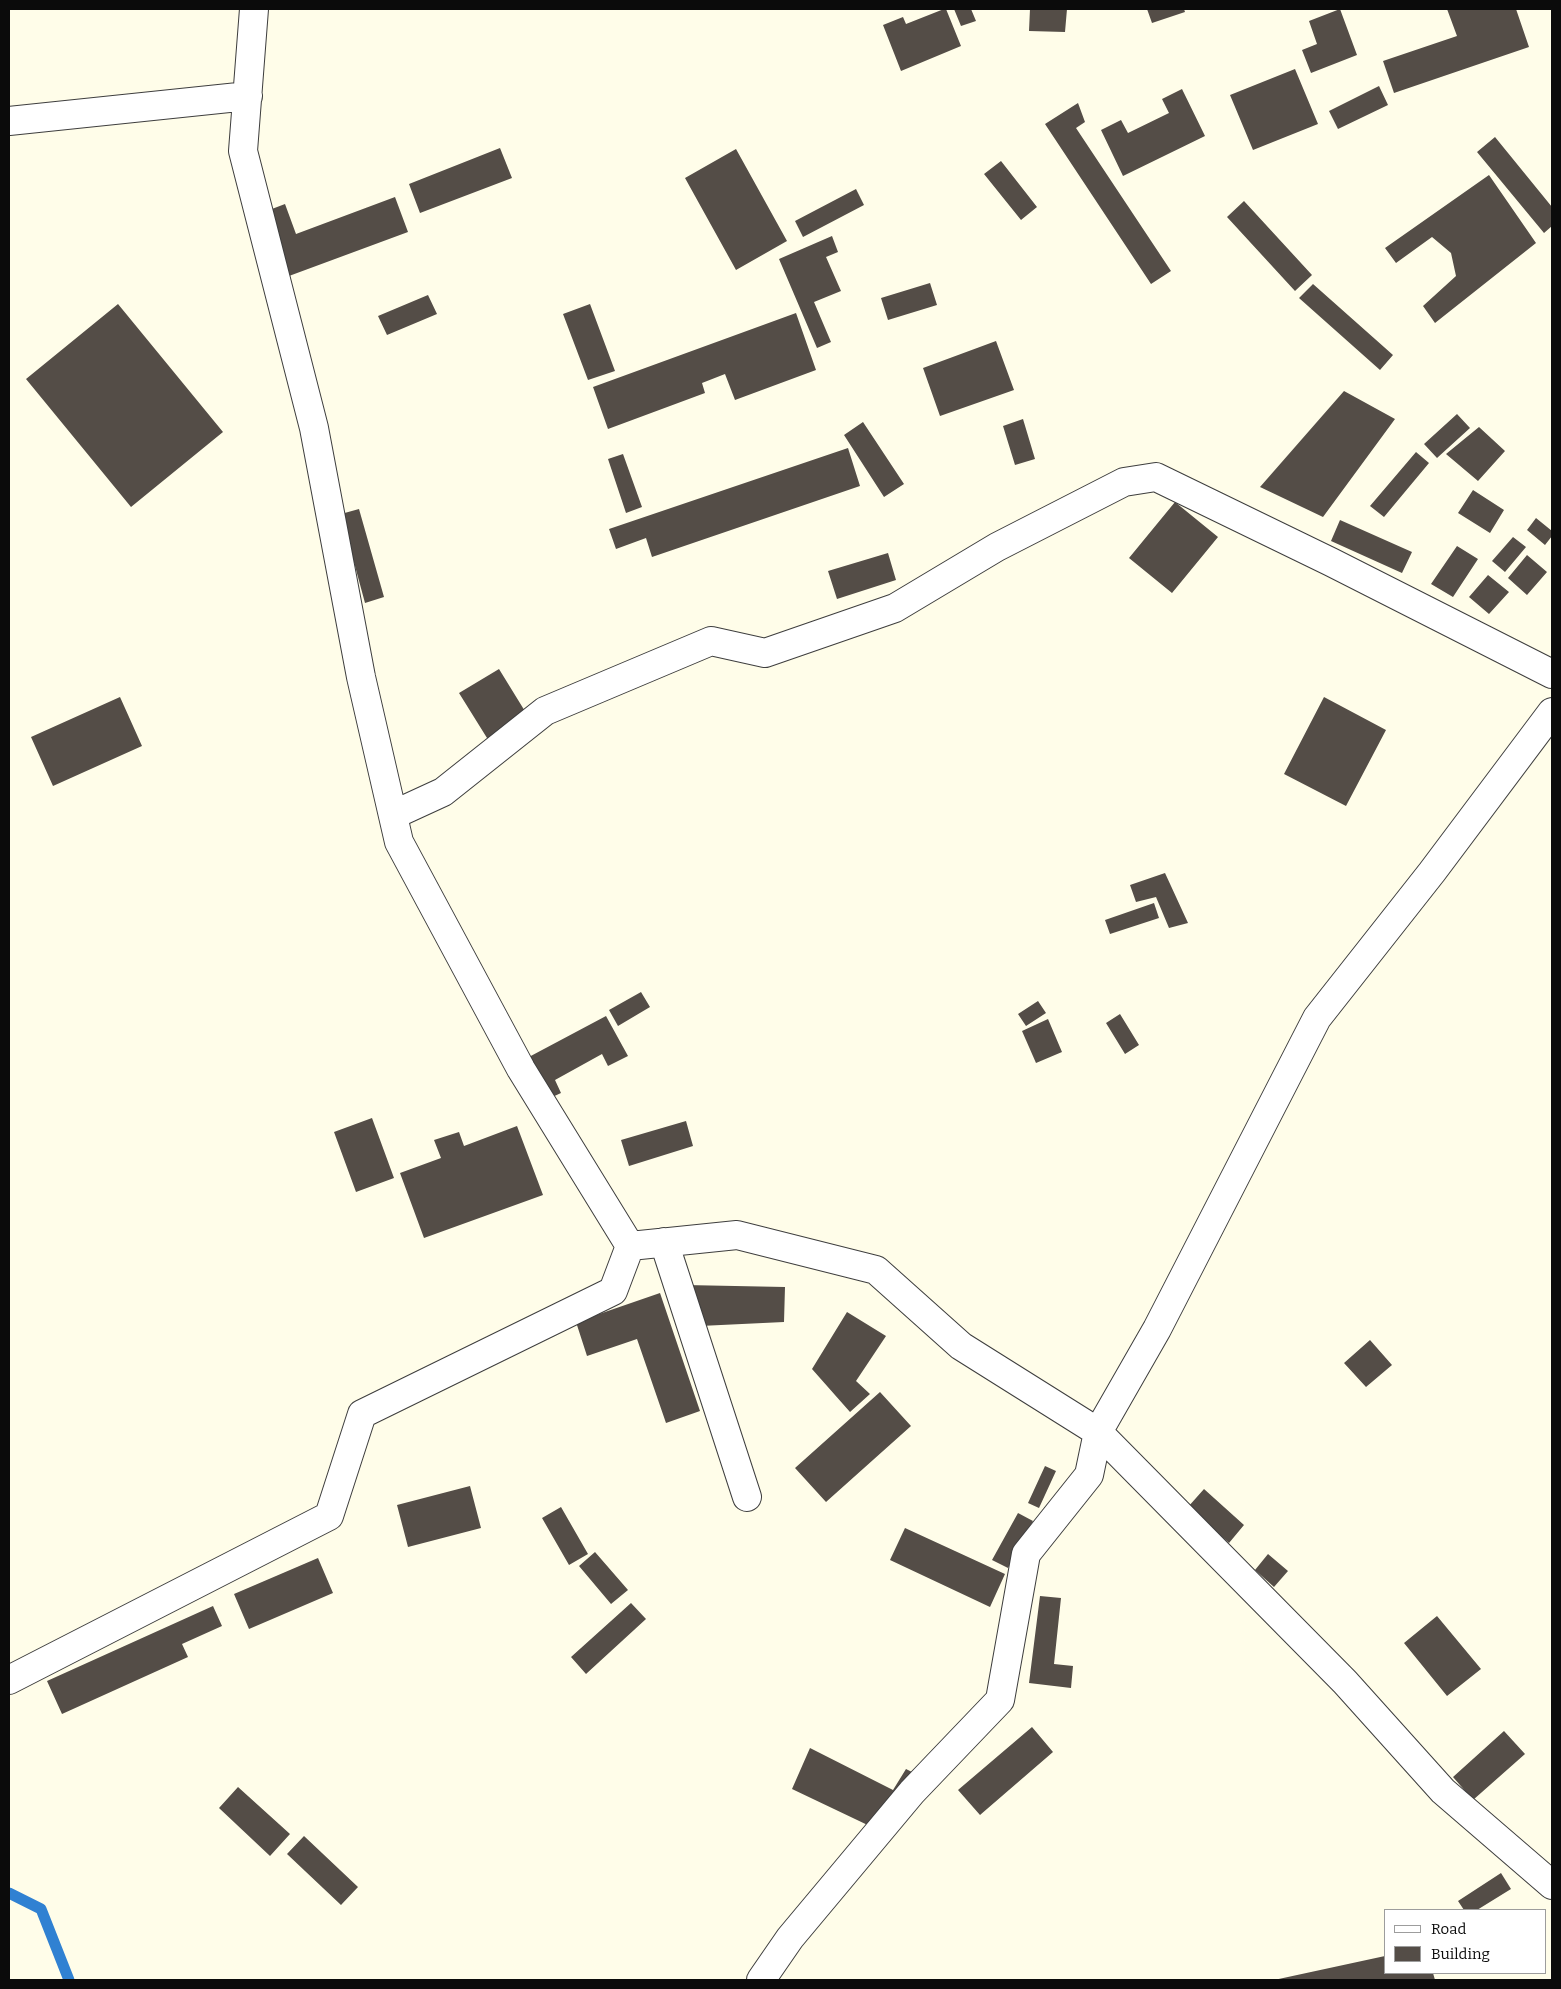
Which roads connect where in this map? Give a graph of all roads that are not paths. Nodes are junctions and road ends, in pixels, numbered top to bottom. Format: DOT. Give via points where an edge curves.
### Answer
graph roads {
  1 [pos="254,9"];
  2 [pos="248,96"];
  3 [pos="9,122"];
  4 [pos="1552,674"];
  5 [pos="1552,712"];
  6 [pos="393,815"];
  7 [pos="664,1242"];
  8 [pos="630,1246"];
  9 [pos="1098,1432"];
  10 [pos="747,1497"];
  11 [pos="9,1680"];
  12 [pos="1552,1885"];
  13 [pos="761,1980"];
  1 -- 2 [label="street"];
  2 -- 3 [label="street"];
  2 -- 6 [label="street" via="243,151 314,428 361,677"];
  4 -- 6 [label="street" via="1156,477 1124,482 997,547 895,608 765,652 710,641 545,711 443,792"];
  5 -- 9 [label="street" via="1317,1018 1157,1329"];
  6 -- 8 [label="street" via="399,842 522,1069"];
  7 -- 8 [label="street"];
  7 -- 9 [label="street" via="737,1235 876,1270 961,1346"];
  7 -- 10 [label="street"];
  8 -- 11 [label="street" via="613,1291 362,1414 329,1516"];
  9 -- 12 [label="street" via="1345,1682 1443,1791"];
  9 -- 13 [label="street" via="1089,1475 1026,1554 1000,1700 912,1792 790,1938"];
}
